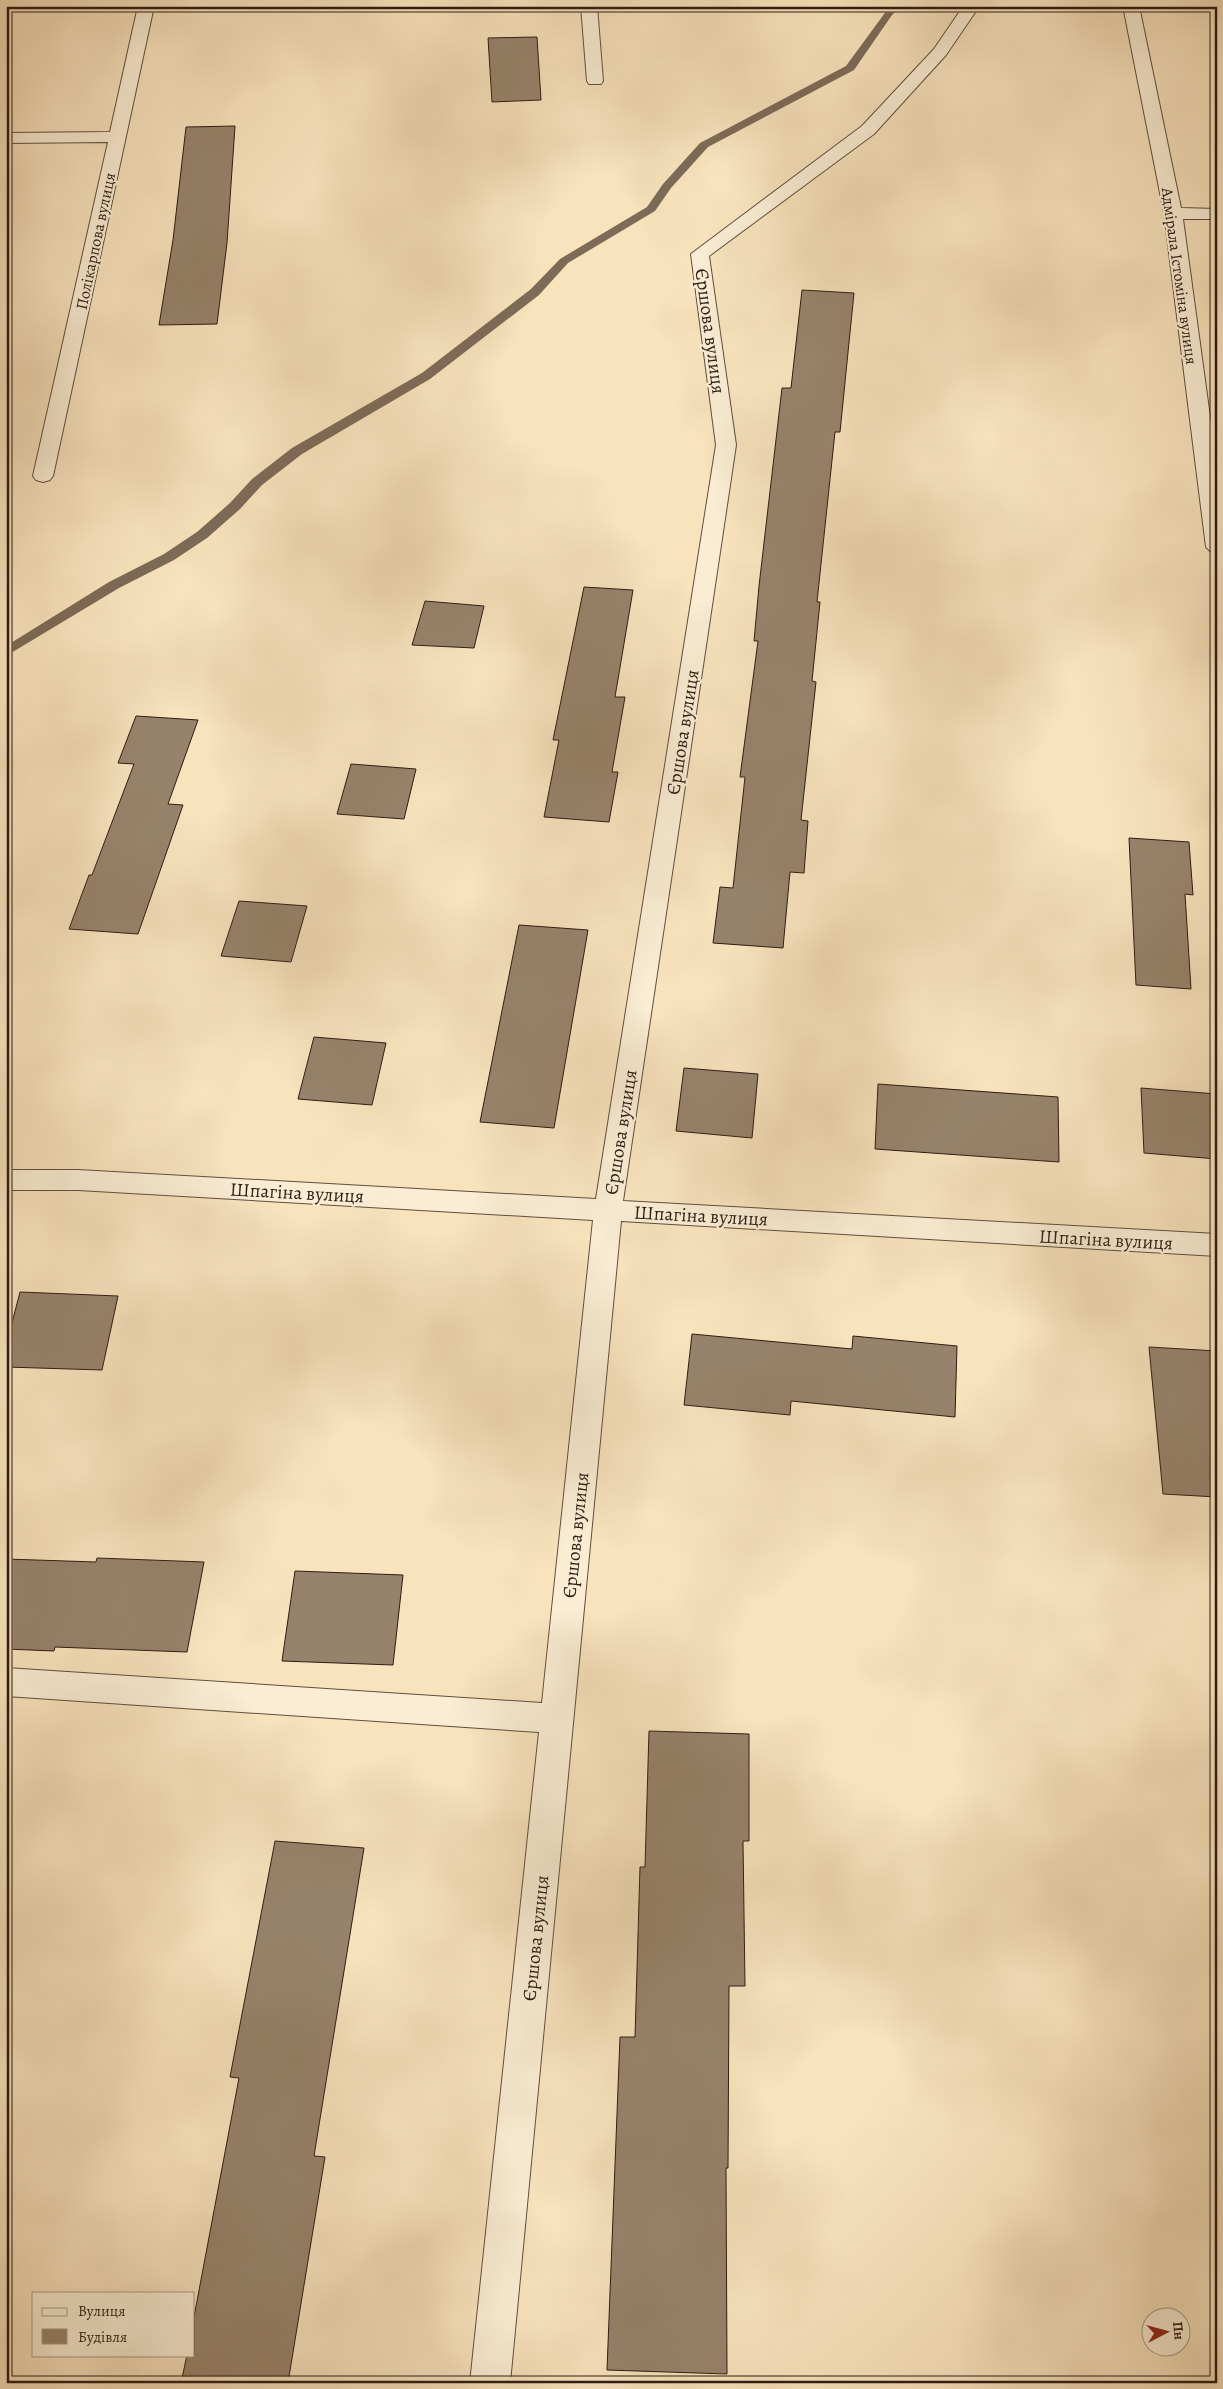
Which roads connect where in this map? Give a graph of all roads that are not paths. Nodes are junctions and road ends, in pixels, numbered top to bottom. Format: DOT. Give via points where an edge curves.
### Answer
graph roads {
  1 [pos="146,6"];
  2 [pos="589,6"];
  3 [pos="968,6"];
  4 [pos="1130,6"];
  5 [pos="595,81"];
  6 [pos="117,137"];
  7 [pos="6,138"];
  8 [pos="1173,213"];
  9 [pos="1217,214"];
  10 [pos="43,476"];
  11 [pos="1217,548"];
  12 [pos="6,1180"];
  13 [pos="608,1210"];
  14 [pos="1217,1245"];
  15 [pos="6,1682"];
  16 [pos="557,1719"];
  17 [pos="490,2383"];
  1 -- 6 [label="street, Полікарпова вулиця"];
  2 -- 5 [label="street"];
  3 -- 13 [label="street, Єршова вулиця" via="968,11 940,52 868,130 700,254 726,445"];
  4 -- 8 [label="street, Адмірала Істоміна вулиця"];
  6 -- 7 [label="street"];
  6 -- 10 [label="street, Полікарпова вулиця"];
  8 -- 9 [label="street"];
  8 -- 11 [label="street, Адмірала Істоміна вулиця"];
  12 -- 13 [label="street, Шпагіна вулиця" via="78,1180"];
  13 -- 14 [label="street, Шпагіна вулиця"];
  13 -- 16 [label="street, Єршова вулиця"];
  15 -- 16 [label="street"];
  16 -- 17 [label="street, Єршова вулиця"];
}
